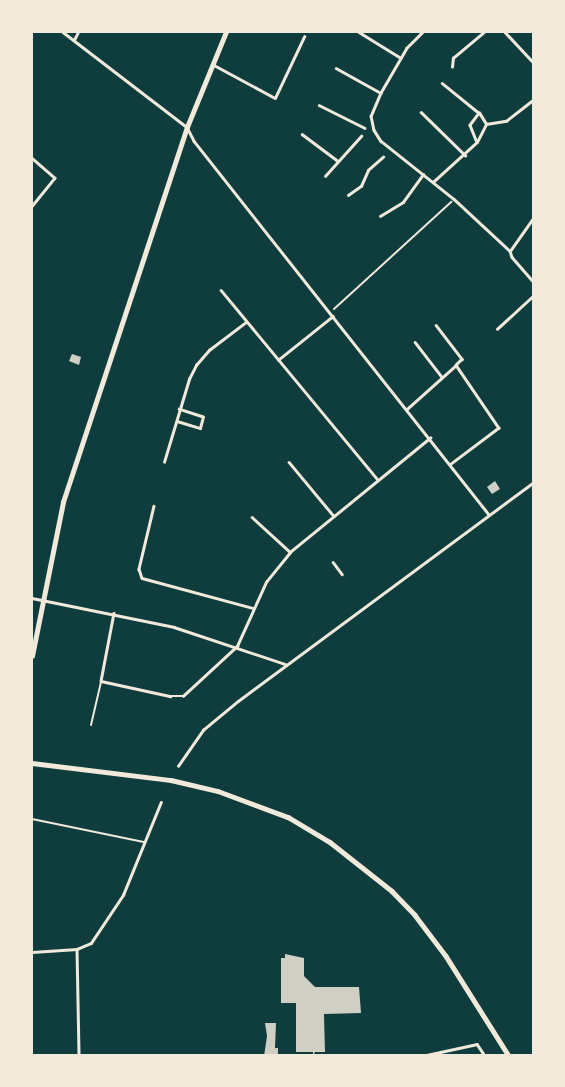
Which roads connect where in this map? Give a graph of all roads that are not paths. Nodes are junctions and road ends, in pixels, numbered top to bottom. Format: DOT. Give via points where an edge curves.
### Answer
graph roads {
  1 [pos="63,32"];
  2 [pos="78,32"];
  3 [pos="226,32"];
  4 [pos="359,32"];
  5 [pos="423,32"];
  6 [pos="484,32"];
  7 [pos="505,32"];
  8 [pos="304,37"];
  9 [pos="74,40"];
  10 [pos="401,58"];
  11 [pos="534,63"];
  12 [pos="212,64"];
  13 [pos="452,67"];
  14 [pos="336,68"];
  15 [pos="442,83"];
  16 [pos="381,93"];
  17 [pos="534,99"];
  18 [pos="319,105"];
  19 [pos="421,112"];
  20 [pos="479,113"];
  21 [pos="486,124"];
  22 [pos="187,127"];
  23 [pos="365,128"];
  24 [pos="302,134"];
  25 [pos="361,136"];
  26 [pos="477,142"];
  27 [pos="465,155"];
  28 [pos="383,157"];
  29 [pos="32,158"];
  30 [pos="338,161"];
  31 [pos="423,174"];
  32 [pos="324,176"];
  33 [pos="433,182"];
  34 [pos="348,195"];
  35 [pos="32,206"];
  36 [pos="380,216"];
  37 [pos="533,220"];
  38 [pos="510,251"];
  39 [pos="534,282"];
  40 [pos="221,290"];
  41 [pos="534,295"];
  42 [pos="333,316"];
  43 [pos="246,322"];
  44 [pos="436,325"];
  45 [pos="497,329"];
  46 [pos="415,342"];
  47 [pos="278,360"];
  48 [pos="456,365"];
  49 [pos="443,377"];
  50 [pos="407,409"];
  51 [pos="179,410"];
  52 [pos="176,420"];
  53 [pos="430,438"];
  54 [pos="164,462"];
  55 [pos="289,462"];
  56 [pos="451,464"];
  57 [pos="378,480"];
  58 [pos="534,482"];
  59 [pos="154,506"];
  60 [pos="489,514"];
  61 [pos="333,515"];
  62 [pos="252,517"];
  63 [pos="290,552"];
  64 [pos="333,562"];
  65 [pos="342,574"];
  66 [pos="32,598"];
  67 [pos="42,600"];
  68 [pos="253,608"];
  69 [pos="114,613"];
  70 [pos="237,646"];
  71 [pos="32,656"];
  72 [pos="285,664"];
  73 [pos="101,681"];
  74 [pos="91,725"];
  75 [pos="32,763"];
  76 [pos="178,766"];
  77 [pos="161,802"];
  78 [pos="32,819"];
  79 [pos="145,842"];
  80 [pos="77,949"];
  81 [pos="32,952"];
  82 [pos="482,1053"];
  83 [pos="79,1055"];
  84 [pos="422,1055"];
  85 [pos="509,1055"];
  1 -- 9 [label="street"];
  2 -- 9 [label="street"];
  3 -- 12 [label="main road"];
  4 -- 10 [label="street"];
  5 -- 10 [label="street"];
  6 -- 13 [label="street" via="453,58"];
  7 -- 11 [label="street"];
  8 -- 12 [label="street" via="275,98"];
  9 -- 22 [label="street"];
  10 -- 16 [label="street"];
  12 -- 22 [label="main road"];
  14 -- 16 [label="street"];
  15 -- 20 [label="street"];
  16 -- 31 [label="street" via="371,117 374,131"];
  17 -- 21 [label="street" via="506,121"];
  18 -- 23 [label="street"];
  19 -- 27 [label="street"];
  20 -- 21 [label="street"];
  20 -- 26 [label="street" via="470,125"];
  21 -- 26 [label="street"];
  22 -- 42 [label="street"];
  22 -- 67 [label="main road" via="65,495"];
  24 -- 30 [label="street"];
  25 -- 30 [label="street"];
  26 -- 27 [label="street"];
  27 -- 33 [label="street"];
  28 -- 34 [label="street"];
  29 -- 35 [label="street" via="55,178"];
  30 -- 32 [label="street"];
  31 -- 33 [label="street"];
  31 -- 36 [label="street" via="403,202"];
  33 -- 38 [label="street"];
  37 -- 38 [label="street"];
  38 -- 39 [label="street"];
  40 -- 43 [label="street"];
  41 -- 45 [label="street"];
  42 -- 47 [label="street"];
  42 -- 50 [label="street"];
  43 -- 47 [label="street"];
  43 -- 51 [label="street" via="197,365"];
  44 -- 48 [label="street" via="462,359"];
  46 -- 49 [label="street"];
  47 -- 57 [label="street"];
  48 -- 49 [label="street"];
  48 -- 56 [label="street" via="499,428"];
  49 -- 50 [label="street"];
  50 -- 53 [label="street"];
  51 -- 52 [label="street"];
  51 -- 52 [label="street" via="203,417 200,428"];
  52 -- 54 [label="street"];
  53 -- 56 [label="street"];
  53 -- 57 [label="street"];
  55 -- 61 [label="street"];
  56 -- 60 [label="street"];
  57 -- 61 [label="street"];
  58 -- 60 [label="street"];
  59 -- 68 [label="street" via="139,569 142,578"];
  60 -- 72 [label="street"];
  61 -- 63 [label="street"];
  62 -- 63 [label="street"];
  63 -- 68 [label="street"];
  64 -- 65 [label="street"];
  66 -- 67 [label="street"];
  67 -- 69 [label="street"];
  67 -- 71 [label="main road"];
  68 -- 70 [label="street"];
  69 -- 70 [label="street"];
  69 -- 73 [label="street"];
  70 -- 72 [label="street"];
  70 -- 73 [label="street" via="183,696"];
  72 -- 76 [label="street" via="203,730"];
  73 -- 74 [label="lane"];
  75 -- 85 [label="main road" via="171,780 219,791 288,817 330,842 393,891 415,915"];
  77 -- 79 [label="street"];
  78 -- 79 [label="lane"];
  79 -- 80 [label="street" via="102,927 91,943"];
  80 -- 81 [label="street"];
  80 -- 83 [label="street"];
  82 -- 84 [label="street" via="477,1044"];
}
